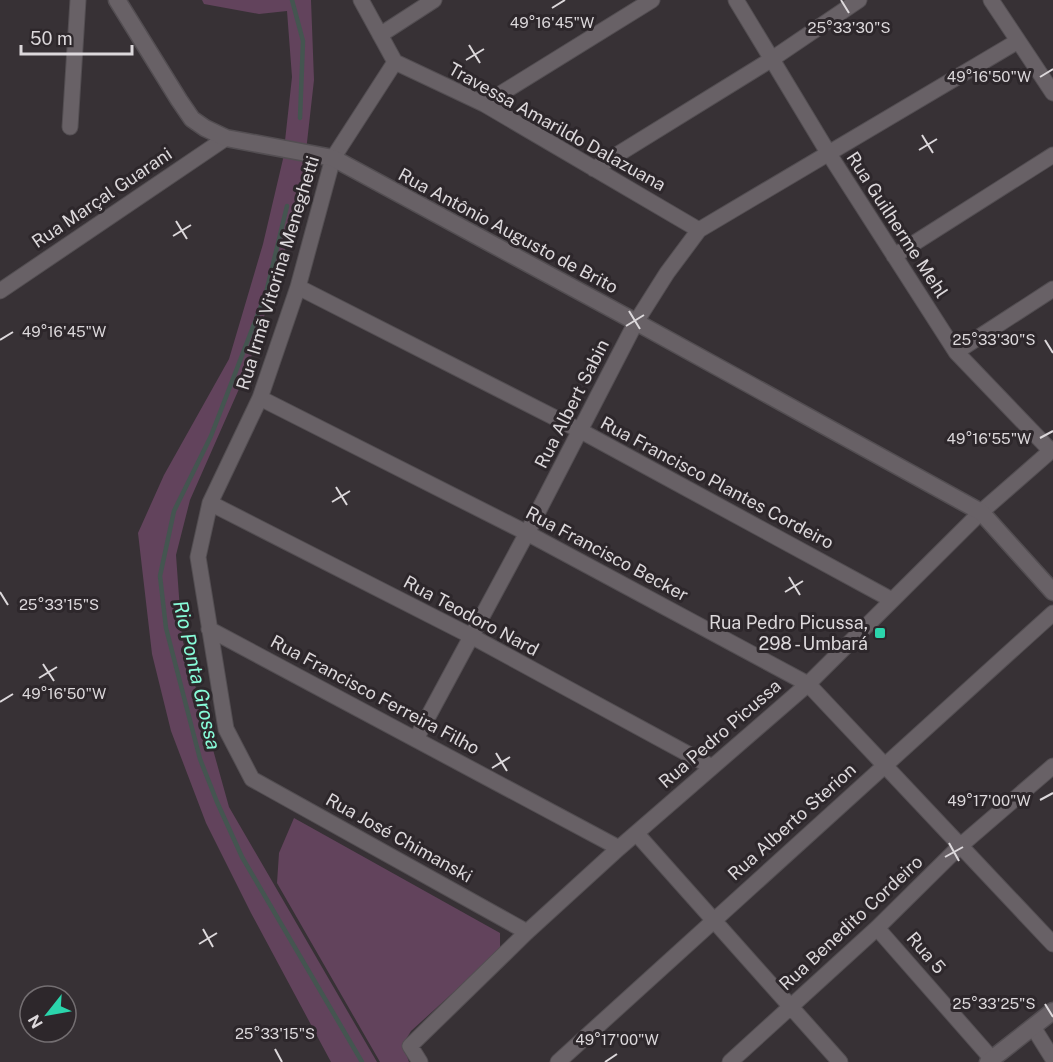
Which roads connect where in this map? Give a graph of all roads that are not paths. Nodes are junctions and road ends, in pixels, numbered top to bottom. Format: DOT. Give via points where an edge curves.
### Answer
graph roads {
  1 [pos="78,0"];
  2 [pos="117,0"];
  3 [pos="361,0"];
  4 [pos="434,0"];
  5 [pos="651,0"];
  6 [pos="736,0"];
  7 [pos="859,0"];
  8 [pos="992,0"];
  9 [pos="380,35"];
  10 [pos="1018,41"];
  11 [pos="772,59"];
  12 [pos="395,62"];
  13 [pos="1053,93"];
  14 [pos="484,104"];
  15 [pos="70,127"];
  16 [pos="226,138"];
  17 [pos="829,154"];
  18 [pos="1053,155"];
  19 [pos="333,158"];
  20 [pos="594,169"];
  21 [pos="699,230"];
  22 [pos="894,256"];
  23 [pos="298,287"];
  24 [pos="1053,289"];
  25 [pos="0,291"];
  26 [pos="636,322"];
  27 [pos="956,352"];
  28 [pos="260,398"];
  29 [pos="581,431"];
  30 [pos="1052,450"];
  31 [pos="210,503"];
  32 [pos="981,512"];
  33 [pos="527,532"];
  34 [pos="1053,592"];
  35 [pos="892,600"];
  36 [pos="1053,613"];
  37 [pos="209,629"];
  38 [pos="471,636"];
  39 [pos="808,684"];
  40 [pos="416,739"];
  41 [pos="883,766"];
  42 [pos="712,767"];
  43 [pos="1052,770"];
  44 [pos="252,779"];
  45 [pos="636,833"];
  46 [pos="960,846"];
  47 [pos="619,848"];
  48 [pos="714,920"];
  49 [pos="877,928"];
  50 [pos="527,932"];
  51 [pos="1053,944"];
  52 [pos="790,1007"];
  53 [pos="1053,1011"];
  54 [pos="1033,1027"];
  55 [pos="1053,1059"];
  56 [pos="990,1060"];
  57 [pos="420,1062"];
  58 [pos="558,1062"];
  59 [pos="730,1062"];
  60 [pos="840,1062"];
  1 -- 15 [label="street"];
  2 -- 16 [label="street, Rua Antônio Augusto de Brito" via="192,119"];
  3 -- 9 [label="street"];
  4 -- 9 [label="street"];
  5 -- 14 [label="street"];
  6 -- 11 [label="street, Rua Guilherme Mehl"];
  7 -- 11 [label="street"];
  8 -- 10 [label="street"];
  9 -- 12 [label="street"];
  10 -- 13 [label="street"];
  10 -- 17 [label="street, Rua Albert Sabin"];
  11 -- 17 [label="street, Rua Guilherme Mehl"];
  11 -- 20 [label="street"];
  12 -- 14 [label="street, Travessa Amarildo Dalazuana"];
  12 -- 19 [label="street, Rua Irmã Vitorina Meneghetti"];
  14 -- 20 [label="street, Travessa Amarildo Dalazuana"];
  16 -- 19 [label="street, Rua Antônio Augusto de Brito"];
  16 -- 25 [label="street, Rua Marçal Guarani"];
  17 -- 21 [label="street, Rua Albert Sabin"];
  17 -- 22 [label="street, Rua Guilherme Mehl"];
  18 -- 22 [label="street"];
  19 -- 23 [label="street, Rua Irmã Vitorina Meneghetti"];
  19 -- 26 [label="street, Rua Antônio Augusto de Brito"];
  20 -- 21 [label="street, Travessa Amarildo Dalazuana"];
  21 -- 26 [label="street, Rua Albert Sabin"];
  22 -- 27 [label="street, Rua Guilherme Mehl"];
  23 -- 28 [label="street, Rua Irmã Vitorina Meneghetti"];
  23 -- 29 [label="street, Rua Francisco Plantes Cordeiro"];
  24 -- 27 [label="street"];
  26 -- 29 [label="street, Rua Albert Sabin"];
  26 -- 32 [label="street, Rua Antônio Augusto de Brito"];
  27 -- 30 [label="street, Rua Guilherme Mehl"];
  28 -- 31 [label="street, Rua Irmã Vitorina Meneghetti"];
  28 -- 33 [label="street, Rua Francisco Becker"];
  29 -- 33 [label="street, Rua Albert Sabin"];
  29 -- 35 [label="street, Rua Francisco Plantes Cordeiro"];
  30 -- 32 [label="street, Rua Pedro Picussa"];
  31 -- 37 [label="street, Rua Irmã Vitorina Meneghetti" via="198,557"];
  31 -- 38 [label="street, Rua Teodoro Nard"];
  32 -- 34 [label="street, Rua Antônio Augusto de Brito"];
  32 -- 35 [label="street, Rua Pedro Picussa"];
  33 -- 38 [label="street, Rua Albert Sabin"];
  33 -- 39 [label="street, Rua Francisco Becker"];
  35 -- 39 [label="street, Rua Pedro Picussa"];
  36 -- 41 [label="street, Rua Alberto Sterion"];
  37 -- 40 [label="street, Rua Francisco Ferreira Filho"];
  37 -- 44 [label="street, Rua Irmã Vitorina Meneghetti" via="226,729"];
  38 -- 40 [label="street, Rua Albert Sabin"];
  38 -- 42 [label="street, Rua Teodoro Nard"];
  39 -- 41 [label="street, Rua Francisco Becker"];
  39 -- 42 [label="street, Rua Pedro Picussa"];
  40 -- 47 [label="street, Rua Francisco Ferreira Filho"];
  41 -- 46 [label="street, Rua Francisco Becker"];
  41 -- 48 [label="street, Rua Alberto Sterion"];
  42 -- 45 [label="street, Rua Pedro Picussa"];
  43 -- 46 [label="street, Rua Benedito Cordeiro"];
  44 -- 50 [label="street, Rua José Chimanski"];
  45 -- 47 [label="street, Rua Pedro Picussa"];
  45 -- 48 [label="street"];
  46 -- 49 [label="street, Rua Benedito Cordeiro"];
  46 -- 51 [label="street, Rua Francisco Becker"];
  47 -- 50 [label="street, Rua Pedro Picussa"];
  48 -- 52 [label="street"];
  48 -- 58 [label="street, Rua Alberto Sterion"];
  49 -- 52 [label="street, Rua Benedito Cordeiro"];
  49 -- 56 [label="street, Rua 5"];
  50 -- 57 [label="street, Rua Pedro Picussa" via="410,1047"];
  52 -- 59 [label="street, Rua Benedito Cordeiro"];
  52 -- 60 [label="street"];
  53 -- 54 [label="street"];
  54 -- 55 [label="street"];
  54 -- 56 [label="street"];
}
